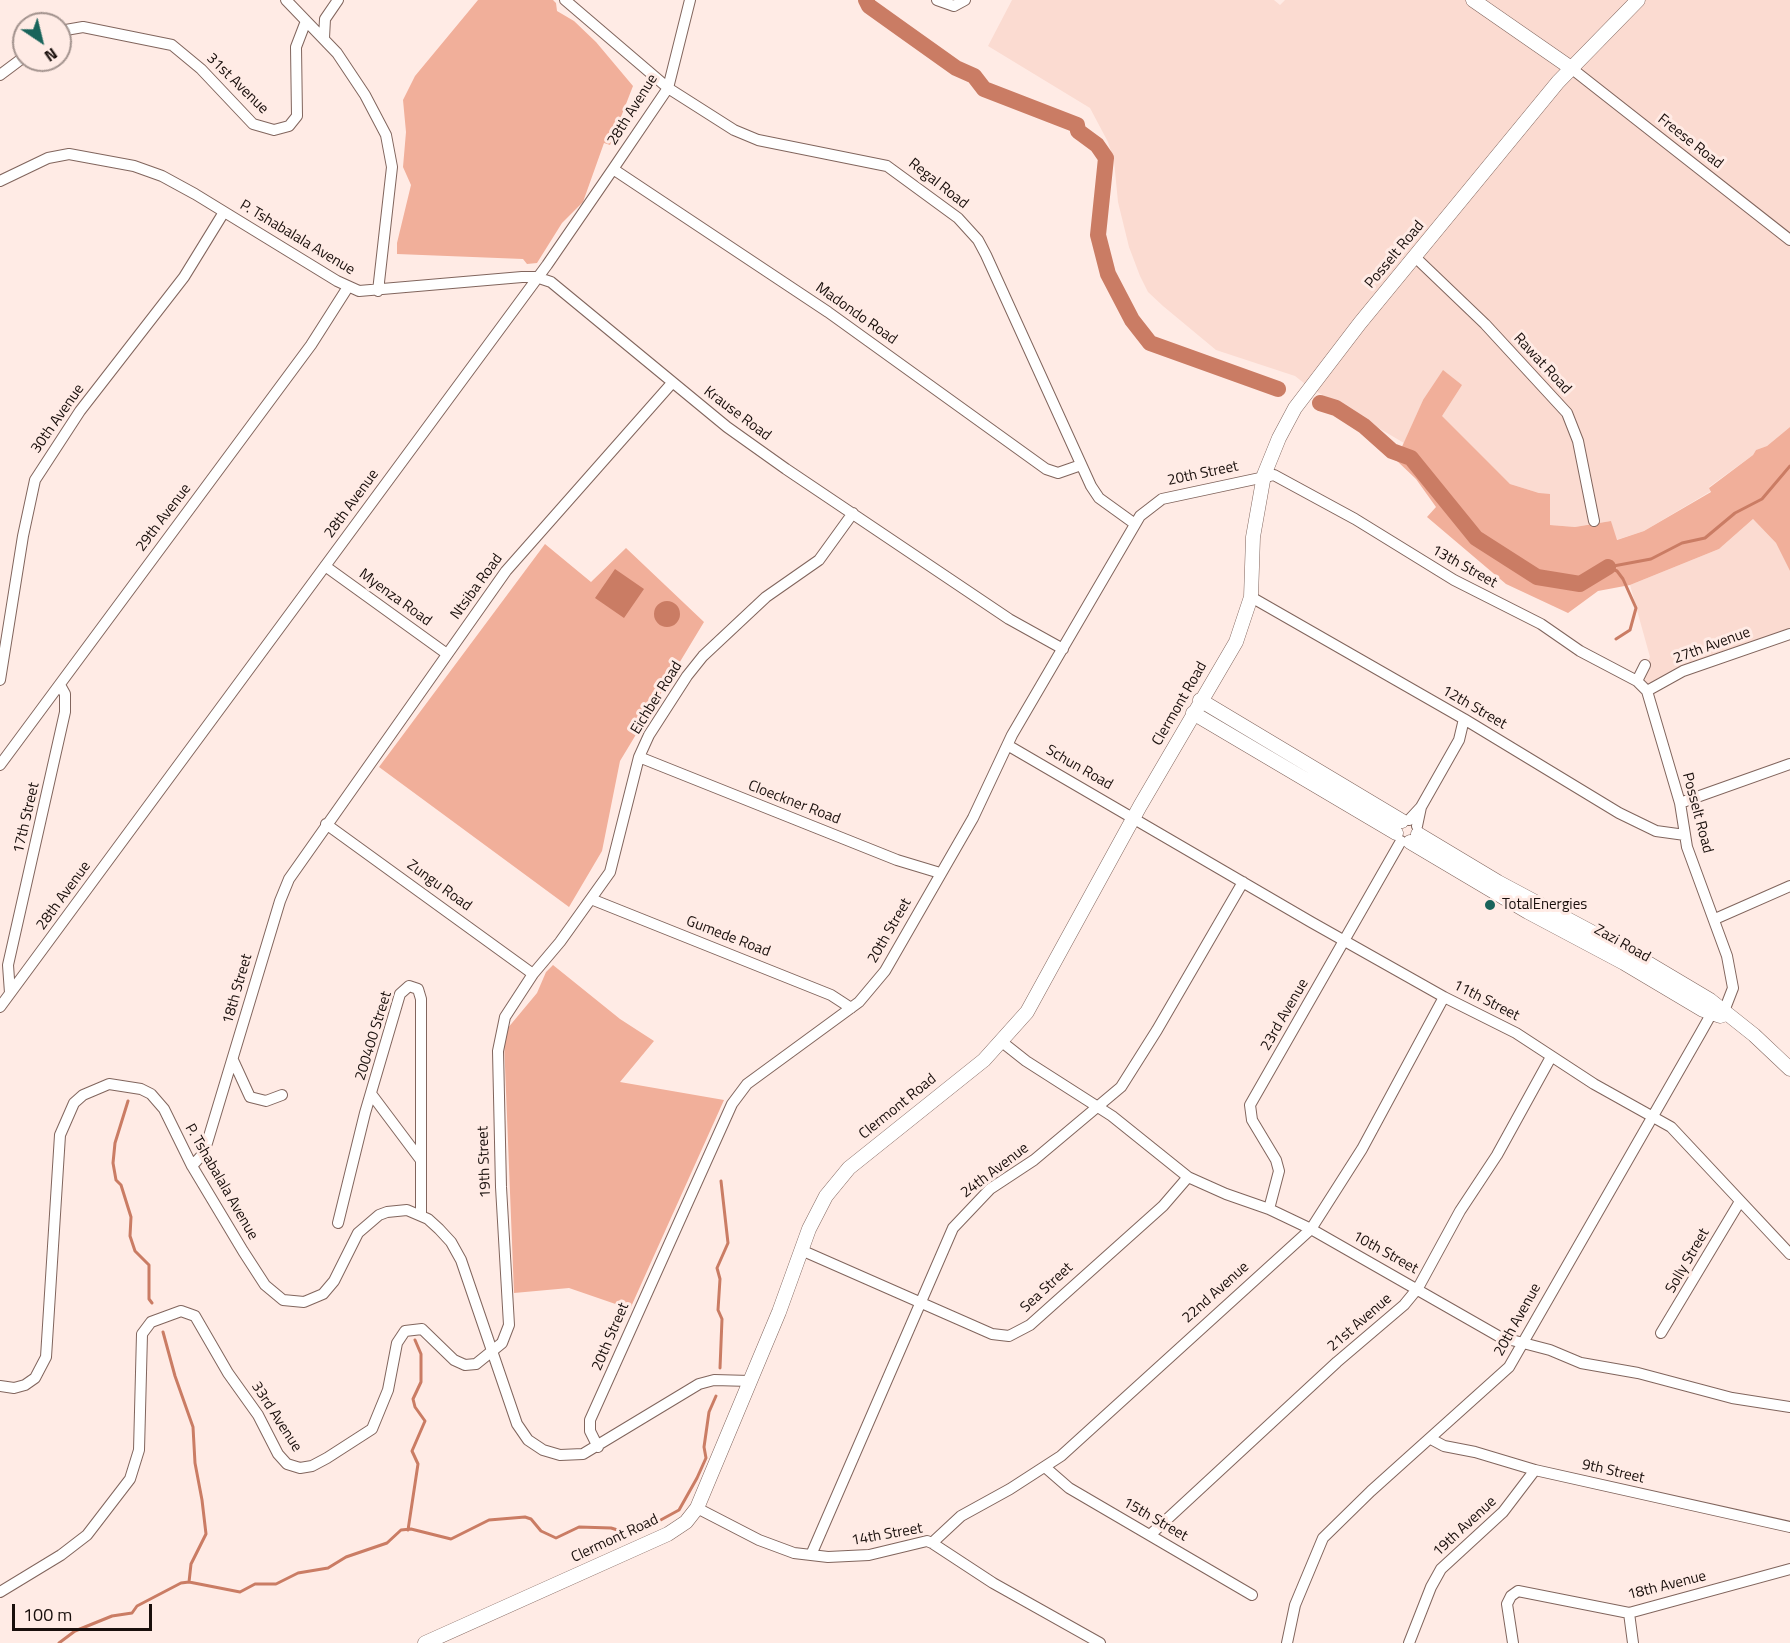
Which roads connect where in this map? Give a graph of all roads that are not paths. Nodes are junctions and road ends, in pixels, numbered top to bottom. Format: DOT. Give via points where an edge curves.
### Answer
graph roads {
  1 [pos="286,0"];
  2 [pos="339,0"];
  3 [pos="565,0"];
  4 [pos="690,0"];
  5 [pos="937,0"];
  6 [pos="965,0"];
  7 [pos="1473,0"];
  8 [pos="1638,0"];
  9 [pos="306,21"];
  10 [pos="72,29"];
  11 [pos="324,39"];
  12 [pos="1570,69"];
  13 [pos="668,88"];
  14 [pos="614,169"];
  15 [pos="0,181"];
  16 [pos="224,212"];
  17 [pos="1790,240"];
  18 [pos="1415,257"];
  19 [pos="536,277"];
  20 [pos="348,287"];
  21 [pos="378,291"];
  22 [pos="672,383"];
  23 [pos="1081,465"];
  24 [pos="1264,475"];
  25 [pos="853,513"];
  26 [pos="1594,521"];
  27 [pos="1135,524"];
  28 [pos="325,566"];
  29 [pos="1251,597"];
  30 [pos="1790,634"];
  31 [pos="1063,649"];
  32 [pos="447,654"];
  33 [pos="1645,665"];
  34 [pos="0,680"];
  35 [pos="1637,681"];
  36 [pos="60,685"];
  37 [pos="1647,691"];
  38 [pos="1197,706"];
  39 [pos="1464,719"];
  40 [pos="1009,746"];
  41 [pos="639,757"];
  42 [pos="1790,764"];
  43 [pos="0,765"];
  44 [pos="1680,803"];
  45 [pos="1134,818"];
  46 [pos="326,824"];
  47 [pos="1408,831"];
  48 [pos="1685,835"];
  49 [pos="940,873"];
  50 [pos="1243,882"];
  51 [pos="1790,886"];
  52 [pos="591,899"];
  53 [pos="1715,920"];
  54 [pos="1342,939"];
  55 [pos="533,974"];
  56 [pos="10,993"];
  57 [pos="1444,997"];
  58 [pos="0,1007"];
  59 [pos="850,1008"];
  60 [pos="1720,1012"];
  61 [pos="1002,1042"];
  62 [pos="1551,1057"];
  63 [pos="232,1060"];
  64 [pos="1790,1069"];
  65 [pos="282,1095"];
  66 [pos="372,1095"];
  67 [pos="1098,1107"];
  68 [pos="1652,1115"];
  69 [pos="421,1159"];
  70 [pos="192,1166"];
  71 [pos="1188,1177"];
  72 [pos="1739,1203"];
  73 [pos="1269,1209"];
  74 [pos="421,1216"];
  75 [pos="338,1223"];
  76 [pos="1311,1229"];
  77 [pos="801,1250"];
  78 [pos="1790,1254"];
  79 [pos="1418,1288"];
  80 [pos="921,1303"];
  81 [pos="1661,1333"];
  82 [pos="1524,1343"];
  83 [pos="493,1353"];
  84 [pos="750,1382"];
  85 [pos="0,1386"];
  86 [pos="1790,1407"];
  87 [pos="1431,1439"];
  88 [pos="598,1447"];
  89 [pos="1046,1468"];
  90 [pos="1535,1470"];
  91 [pos="697,1508"];
  92 [pos="1790,1527"];
  93 [pos="1150,1535"];
  94 [pos="932,1543"];
  95 [pos="811,1555"];
  96 [pos="1790,1569"];
  97 [pos="0,1592"];
  98 [pos="1252,1595"];
  99 [pos="1629,1613"];
  100 [pos="425,1643"];
  101 [pos="1100,1643"];
  102 [pos="1287,1643"];
  103 [pos="1409,1643"];
  104 [pos="1513,1643"];
  105 [pos="1633,1643"];
  1 -- 9 [label="street, P. Tshabalala Avenue"];
  2 -- 11 [label="street" via="325,19"];
  3 -- 13 [label="street"];
  4 -- 13 [label="street, 28th Avenue"];
  5 -- 6 [label="street" via="954,6"];
  7 -- 12 [label="street"];
  8 -- 12 [label="street, Posselt Road"];
  9 -- 10 [label="street, 31st Avenue" via="296,47 297,116 288,126 274,130 253,124 172,45 83,27"];
  9 -- 11 [label="street, P. Tshabalala Avenue"];
  11 -- 21 [label="street, P. Tshabalala Avenue" via="365,95 390,151 392,167"];
  12 -- 17 [label="street, Freese Road"];
  12 -- 18 [label="street, Posselt Road"];
  13 -- 14 [label="street, 28th Avenue"];
  13 -- 23 [label="street, Regal Road" via="748,137 887,166 958,218 986,255"];
  14 -- 19 [label="street, 28th Avenue"];
  14 -- 23 [label="street, Madondo Road" via="828,312 1046,469 1058,473"];
  15 -- 16 [label="street, P. Tshabalala Avenue" via="48,158 80,155 149,171"];
  16 -- 20 [label="street, P. Tshabalala Avenue"];
  16 -- 34 [label="street, 30th Avenue" via="184,277 80,411 35,480"];
  18 -- 24 [label="street, Posselt Road" via="1309,387 1279,438"];
  18 -- 26 [label="street, Rawat Road" via="1485,324 1567,412 1578,441"];
  19 -- 21 [label="street"];
  19 -- 22 [label="street, Krause Road" via="559,288"];
  19 -- 28 [label="street, 28th Avenue"];
  20 -- 21 [label="street, P. Tshabalala Avenue"];
  20 -- 36 [label="street, 29th Avenue" via="331,317"];
  22 -- 25 [label="street, Krause Road" via="775,462"];
  22 -- 32 [label="street, Ntsiba Road" via="531,541"];
  23 -- 27 [label="street, Regal Road" via="1099,498"];
  24 -- 27 [label="street, 20th Street" via="1161,499"];
  24 -- 29 [label="street, Clermont Road" via="1253,537"];
  24 -- 35 [label="street, 13th Street" via="1274,475 1355,519 1454,580 1541,624 1580,651"];
  25 -- 31 [label="street, Krause Road" via="1009,619"];
  25 -- 41 [label="street, Eichber Road" via="819,560 766,597 703,656 657,722"];
  27 -- 31 [label="street, 20th Street"];
  28 -- 32 [label="street, Myenza Road"];
  28 -- 56 [label="street, 28th Avenue"];
  29 -- 38 [label="street, Clermont Road" via="1236,642"];
  29 -- 39 [label="street, 12th Street"];
  30 -- 37 [label="street, 27th Avenue" via="1683,670"];
  31 -- 40 [label="street, 20th Street"];
  32 -- 46 [label="street, Ntsiba Road"];
  33 -- 35 [label="street"];
  35 -- 37 [label="street, 13th Street"];
  36 -- 43 [label="street, 29th Avenue"];
  36 -- 56 [label="street, 17th Street" via="65,694 65,712 8,965"];
  37 -- 44 [label="street, Posselt Road"];
  38 -- 45 [label="street, Clermont Road"];
  38 -- 47 [label="street, Zazi Road"];
  39 -- 47 [label="street, 23rd Avenue" via="1459,740"];
  39 -- 48 [label="street, 12th Street" via="1619,813 1656,831"];
  40 -- 45 [label="street, Schun Road"];
  40 -- 49 [label="street, 20th Street"];
  41 -- 49 [label="street, Cloeckner Road" via="897,860"];
  41 -- 52 [label="street, Eichber Road" via="613,863"];
  42 -- 44 [label="street"];
  44 -- 48 [label="street, Posselt Road"];
  45 -- 50 [label="street, 11th Street"];
  45 -- 61 [label="street, Clermont Road" via="1033,1003"];
  46 -- 55 [label="street, Zungu Road"];
  46 -- 63 [label="street, 18th Street" via="285,888"];
  47 -- 54 [label="street, 23rd Avenue"];
  47 -- 60 [label="street, Zazi Road" via="1528,912"];
  48 -- 53 [label="street, Posselt Road"];
  49 -- 59 [label="street, 20th Street" via="885,971 867,995"];
  50 -- 54 [label="street, 11th Street"];
  50 -- 67 [label="street, 24th Avenue" via="1128,1079"];
  51 -- 53 [label="street"];
  52 -- 55 [label="street, Eichber Road"];
  52 -- 59 [label="street, Gumede Road" via="831,995"];
  53 -- 60 [label="street, Posselt Road" via="1733,980 1731,995"];
  54 -- 57 [label="street, 11th Street"];
  54 -- 73 [label="street, 23rd Avenue" via="1250,1105 1252,1120 1279,1171"];
  55 -- 83 [label="street, 19th Street" via="506,1017 499,1041 501,1188 509,1325 506,1338"];
  56 -- 58 [label="street, 28th Avenue"];
  57 -- 62 [label="street, 11th Street" via="1516,1033"];
  57 -- 76 [label="street, 22nd Avenue" via="1362,1149"];
  59 -- 88 [label="street, 20th Street" via="753,1079 732,1104 590,1420 590,1431"];
  60 -- 64 [label="street, Zazi Road" via="1754,1035"];
  60 -- 68 [label="street, 20th Avenue"];
  61 -- 67 [label="street, 10th Street"];
  61 -- 77 [label="street, Clermont Road" via="840,1177 819,1207"];
  62 -- 68 [label="street, 11th Street"];
  62 -- 79 [label="street, 21st Avenue"];
  63 -- 65 [label="street" via="250,1097 266,1101"];
  63 -- 70 [label="street, 18th Street" via="205,1151"];
  66 -- 69 [label="street"];
  66 -- 69 [label="street, 200400 Street" via="400,994 409,986 415,987 421,999"];
  66 -- 75 [label="street, 200400 Street"];
  67 -- 71 [label="street, 10th Street"];
  67 -- 80 [label="street, 24th Avenue" via="1034,1160 990,1190 959,1219"];
  68 -- 72 [label="street, 11th Street" via="1685,1140"];
  68 -- 82 [label="street, 20th Avenue"];
  69 -- 74 [label="street, 200400 Street"];
  70 -- 74 [label="street, P. Tshabalala Avenue" via="265,1285 272,1293 293,1302 323,1294 334,1281 358,1233 371,1220 398,1210"];
  70 -- 85 [label="street, P. Tshabalala Avenue" via="164,1109 150,1094 109,1084 74,1103 59,1145 46,1357 35,1378 25,1385 14,1389"];
  71 -- 73 [label="street, 10th Street"];
  71 -- 80 [label="street, Sea Street" via="1163,1206 1020,1333 992,1334"];
  72 -- 78 [label="street, 11th Street"];
  72 -- 81 [label="street, Solly Street"];
  73 -- 76 [label="street, 10th Street"];
  74 -- 83 [label="street" via="439,1229 457,1251"];
  76 -- 79 [label="street, 10th Street"];
  76 -- 89 [label="street, 22nd Avenue"];
  77 -- 80 [label="street, Sea Street"];
  77 -- 84 [label="street, Clermont Road"];
  79 -- 82 [label="street, 10th Street" via="1500,1337"];
  79 -- 93 [label="street, 21st Avenue" via="1404,1305"];
  80 -- 95 [label="street, 24th Avenue"];
  82 -- 86 [label="street, 10th Street" via="1581,1363 1638,1373 1732,1398"];
  82 -- 87 [label="street, 20th Avenue" via="1509,1367"];
  83 -- 88 [label="street" via="517,1424 528,1440 560,1455 583,1454"];
  83 -- 97 [label="street, 33rd Avenue" via="476,1364 465,1365 422,1329 405,1330 397,1342 387,1390 372,1430 312,1466 300,1468 287,1464 278,1454 195,1316 181,1311 151,1322 142,1334 139,1450 130,1479 87,1534 61,1555"];
  84 -- 88 [label="street" via="714,1380 699,1384"];
  84 -- 91 [label="street, Clermont Road"];
  87 -- 90 [label="street, 9th Street"];
  87 -- 102 [label="street, 20th Avenue" via="1323,1538 1295,1605"];
  89 -- 93 [label="street, 15th Street" via="1069,1488"];
  89 -- 94 [label="street, 22nd Avenue" via="961,1516"];
  90 -- 92 [label="street, 9th Street"];
  90 -- 103 [label="street, 19th Avenue" via="1503,1512 1442,1569"];
  91 -- 95 [label="street, 14th Street" via="768,1544"];
  91 -- 100 [label="street, Clermont Road" via="686,1522 668,1534"];
  93 -- 98 [label="street, 15th Street"];
  94 -- 95 [label="street, 14th Street" via="869,1555"];
  94 -- 101 [label="street, 14th Street" via="993,1583"];
  96 -- 99 [label="street, 18th Avenue"];
  99 -- 104 [label="street, 18th Avenue" via="1515,1592 1507,1608"];
  99 -- 105 [label="street"];
}
